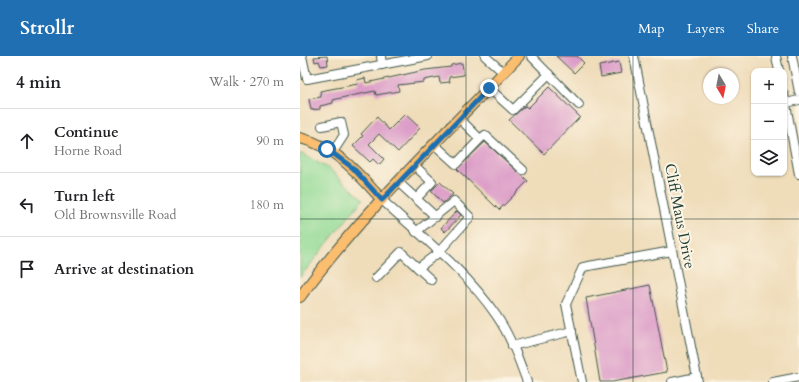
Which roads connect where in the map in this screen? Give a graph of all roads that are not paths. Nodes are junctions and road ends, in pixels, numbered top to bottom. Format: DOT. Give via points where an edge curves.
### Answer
graph roads {
  1 [pos="302,56"];
  2 [pos="380,56"];
  3 [pos="428,56"];
  4 [pos="485,56"];
  5 [pos="519,56"];
  6 [pos="531,56"];
  7 [pos="634,56"];
  8 [pos="776,56"];
  9 [pos="792,56"];
  10 [pos="382,65"];
  11 [pos="778,68"];
  12 [pos="504,73"];
  13 [pos="549,74"];
  14 [pos="489,88"];
  15 [pos="799,92"];
  16 [pos="799,100"];
  17 [pos="787,103"];
  18 [pos="786,104"];
  19 [pos="579,105"];
  20 [pos="460,119"];
  21 [pos="322,126"];
  22 [pos="300,138"];
  23 [pos="480,139"];
  24 [pos="435,145"];
  25 [pos="333,152"];
  26 [pos="415,166"];
  27 [pos="523,170"];
  28 [pos="799,174"];
  29 [pos="398,182"];
  30 [pos="416,198"];
  31 [pos="382,200"];
  32 [pos="436,217"];
  33 [pos="416,232"];
  34 [pos="672,251"];
  35 [pos="438,252"];
  36 [pos="418,268"];
  37 [pos="376,278"];
  38 [pos="430,280"];
  39 [pos="300,297"];
  40 [pos="572,331"];
  41 [pos="512,346"];
  42 [pos="799,377"];
  43 [pos="697,379"];
  44 [pos="527,382"];
  45 [pos="582,382"];
  46 [pos="672,382"];
  47 [pos="773,382"];
  1 -- 10 [label="street" via="307,79"];
  2 -- 10 [label="street"];
  3 -- 10 [label="street"];
  4 -- 12 [label="street"];
  5 -- 12 [label="main road"];
  6 -- 13 [label="street"];
  7 -- 34 [label="street, Cliff Maus Drive"];
  8 -- 11 [label="street"];
  9 -- 15 [label="street"];
  12 -- 14 [label="main road"];
  13 -- 14 [label="street" via="513,110"];
  13 -- 19 [label="street"];
  14 -- 20 [label="main road"];
  16 -- 17 [label="street"];
  18 -- 28 [label="street"];
  20 -- 23 [label="street"];
  20 -- 24 [label="main road"];
  21 -- 25 [label="street" via="341,122 344,135"];
  22 -- 25 [label="main road"];
  23 -- 24 [label="street" via="456,164"];
  23 -- 27 [label="street" via="485,135"];
  24 -- 26 [label="main road"];
  25 -- 31 [label="main road" via="353,168"];
  26 -- 29 [label="main road"];
  26 -- 30 [label="street" via="432,182"];
  29 -- 30 [label="street"];
  29 -- 31 [label="main road"];
  30 -- 32 [label="street"];
  31 -- 33 [label="street"];
  31 -- 39 [label="main road" via="326,262"];
  32 -- 33 [label="street"];
  32 -- 35 [label="street" via="454,201 470,217"];
  33 -- 35 [label="street"];
  34 -- 40 [label="street" via="583,266 566,304"];
  34 -- 43 [label="street, Cliff Maus Drive"];
  35 -- 36 [label="street"];
  35 -- 41 [label="street" via="473,285 497,316"];
  36 -- 37 [label="street" via="400,252"];
  36 -- 38 [label="street"];
  40 -- 41 [label="street"];
  40 -- 45 [label="street"];
  41 -- 44 [label="street"];
  42 -- 47 [label="street"];
  43 -- 46 [label="street"];
}
